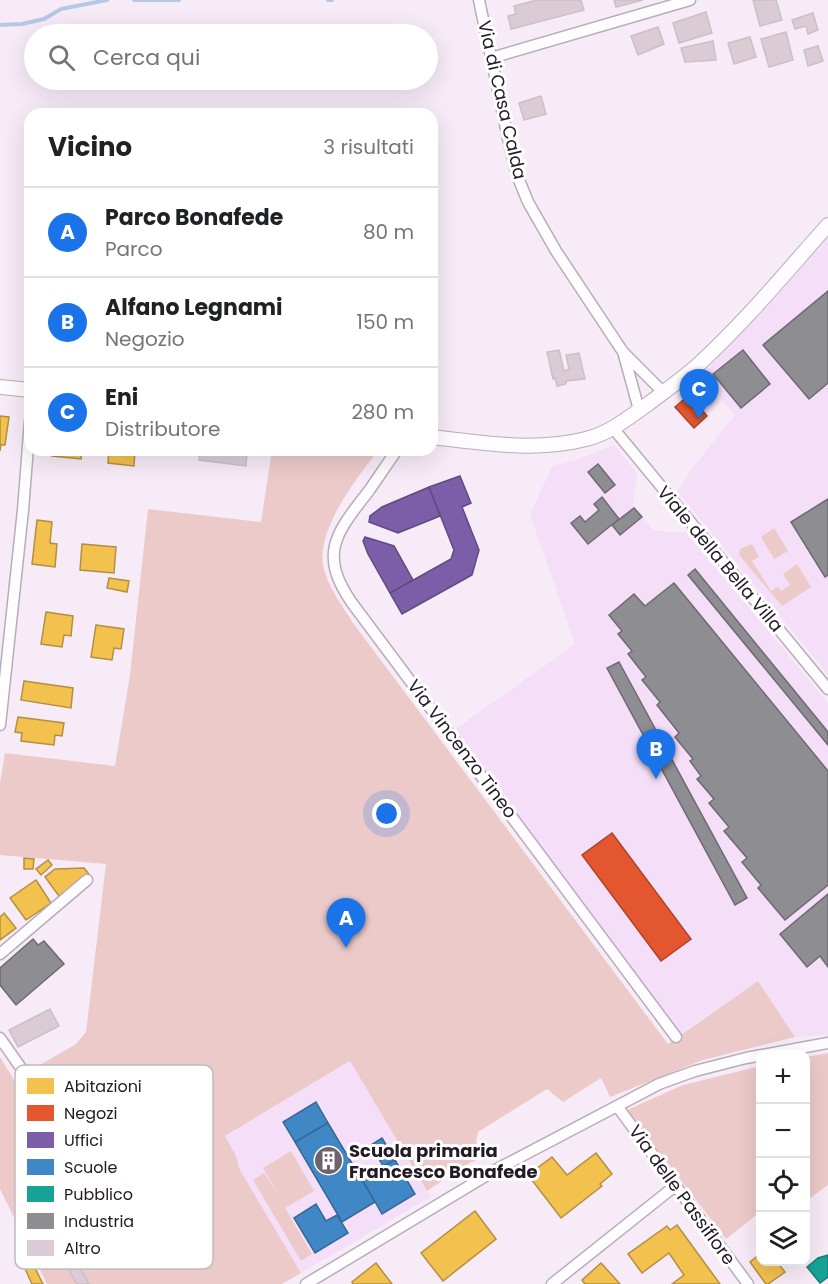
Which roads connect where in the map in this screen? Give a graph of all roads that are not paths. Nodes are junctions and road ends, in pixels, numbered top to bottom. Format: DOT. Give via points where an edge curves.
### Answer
graph roads {
  1 [pos="479,0"];
  2 [pos="690,0"];
  3 [pos="491,58"];
  4 [pos="828,225"];
  5 [pos="623,352"];
  6 [pos="0,387"];
  7 [pos="24,389"];
  8 [pos="663,392"];
  9 [pos="639,410"];
  10 [pos="613,428"];
  11 [pos="438,438"];
  12 [pos="27,456"];
  13 [pos="393,456"];
  14 [pos="828,689"];
  15 [pos="0,725"];
  16 [pos="87,880"];
  17 [pos="0,954"];
  18 [pos="676,1037"];
  19 [pos="0,1038"];
  20 [pos="828,1043"];
  21 [pos="19,1065"];
  22 [pos="616,1106"];
  23 [pos="675,1186"];
  24 [pos="306,1284"];
  25 [pos="552,1284"];
  26 [pos="748,1284"];
  1 -- 3 [label="street, Via di Casa Calda"];
  2 -- 3 [label="street"];
  3 -- 5 [label="street, Via di Casa Calda" via="512,156 528,202"];
  4 -- 8 [label="street" via="711,353"];
  5 -- 8 [label="street, Via di Casa Calda"];
  5 -- 9 [label="street, Via di Casa Calda"];
  6 -- 7 [label="street"];
  8 -- 9 [label="street"];
  9 -- 10 [label="street"];
  10 -- 11 [label="street" via="587,439 539,446"];
  10 -- 14 [label="street, Viale della Bella Villa"];
  12 -- 15 [label="street"];
  13 -- 18 [label="street, Via Vincenzo Tineo" via="337,536 334,561 338,580"];
  16 -- 17 [label="street"];
  19 -- 21 [label="street"];
  20 -- 22 [label="street" via="704,1068 666,1080"];
  22 -- 23 [label="street, Via delle Passiflore"];
  22 -- 24 [label="street" via="499,1168"];
  23 -- 25 [label="street"];
  23 -- 26 [label="street, Via delle Passiflore"];
}
